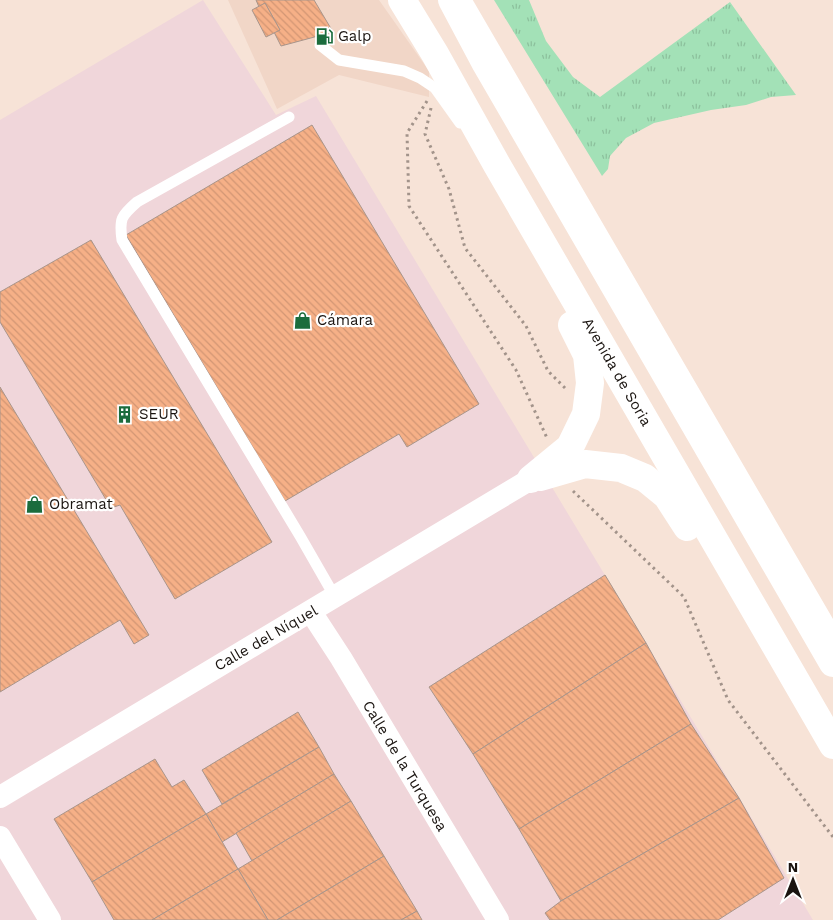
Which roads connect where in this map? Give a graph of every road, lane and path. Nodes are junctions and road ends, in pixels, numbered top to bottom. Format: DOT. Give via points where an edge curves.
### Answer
graph roads {
  1 [pos="402,0"];
  2 [pos="452,0"];
  3 [pos="467,0"];
  4 [pos="320,45"];
  5 [pos="435,88"];
  6 [pos="289,117"];
  7 [pos="497,165"];
  8 [pos="550,446"];
  9 [pos="531,479"];
  10 [pos="336,597"];
  11 [pos="755,610"];
  12 [pos="311,612"];
  13 [pos="833,630"];
  14 [pos="833,663"];
  15 [pos="833,744"];
  16 [pos="0,797"];
  17 [pos="0,837"];
  18 [pos="50,920"];
  19 [pos="498,920"];
  1 -- 7 [label="highway, Avenida de Soria"];
  2 -- 14 [label="highway"];
  3 -- 13 [label="lane"];
  4 -- 5 [label="lane" via="340,60 404,72"];
  5 -- 7 [label="lane" via="458,121"];
  5 -- 8 [label="path" via="407,133 409,206 516,370"];
  6 -- 10 [label="lane" via="138,202 125,212 120,225 122,240"];
  7 -- 9 [label="highway" via="587,355 590,383 586,414 570,446"];
  7 -- 11 [label="highway, Avenida de Soria"];
  9 -- 10 [label="street, Calle del Níquel"];
  9 -- 11 [label="highway" via="585,464 621,468 645,478 667,496 709,562"];
  10 -- 12 [label="street, Calle del Níquel"];
  11 -- 15 [label="highway, Avenida de Soria"];
  12 -- 16 [label="street, Calle del Níquel"];
  12 -- 19 [label="street, Calle de la Turquesa"];
  17 -- 18 [label="street"];
}
